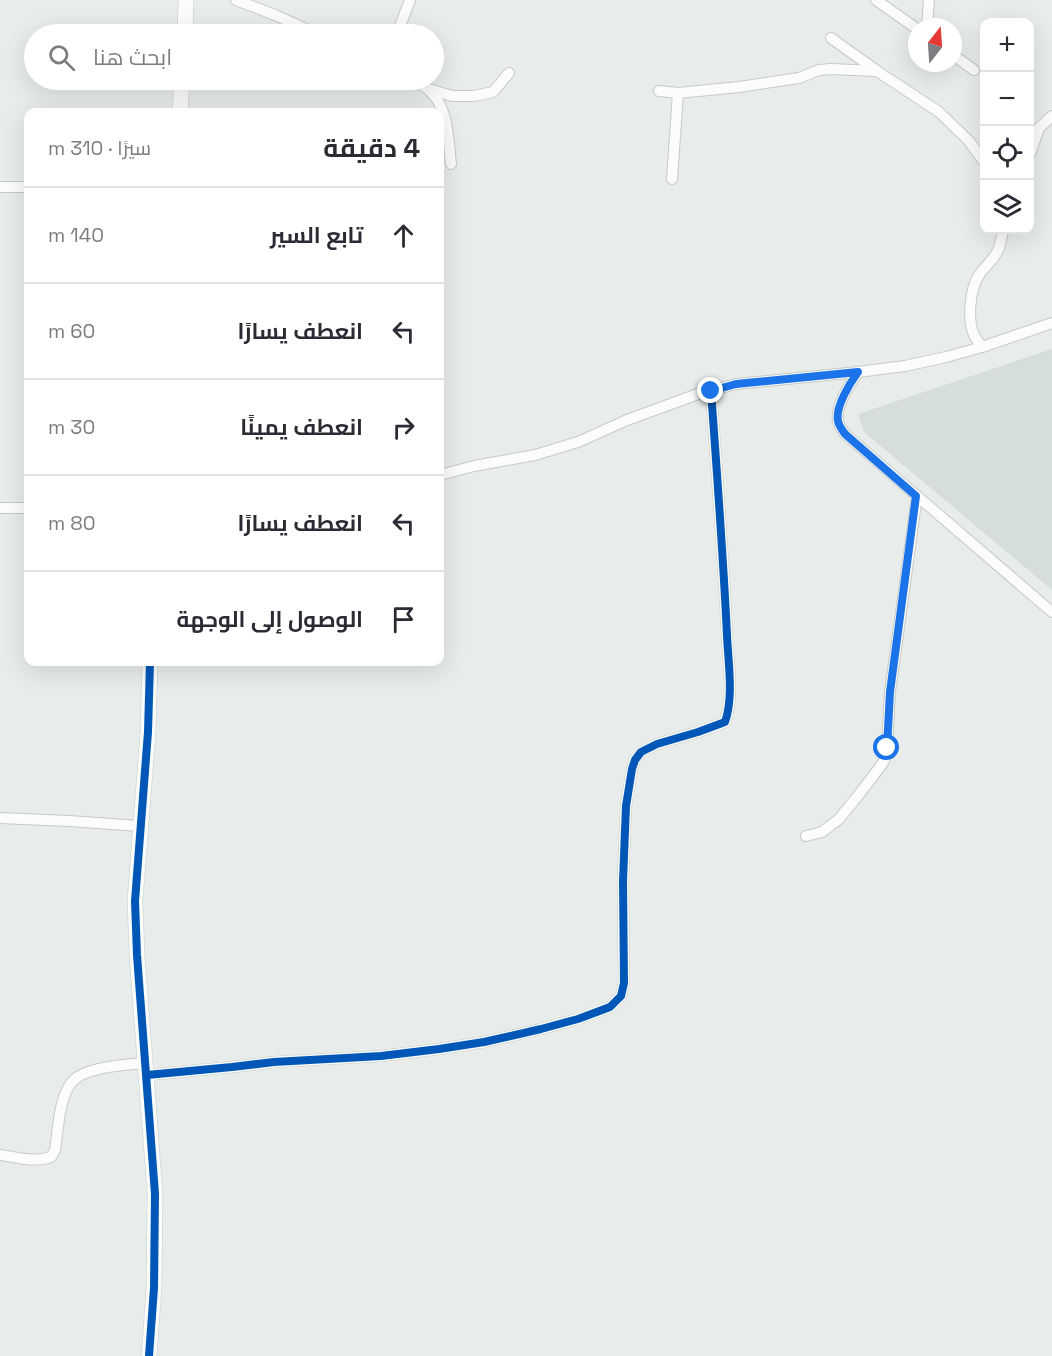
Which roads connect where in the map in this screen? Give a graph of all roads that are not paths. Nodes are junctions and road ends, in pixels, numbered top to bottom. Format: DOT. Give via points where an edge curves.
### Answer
graph roads {
  1 [pos="186,0"];
  2 [pos="236,0"];
  3 [pos="410,0"];
  4 [pos="876,0"];
  5 [pos="929,0"];
  6 [pos="928,18"];
  7 [pos="908,23"];
  8 [pos="185,24"];
  9 [pos="295,24"];
  10 [pos="401,24"];
  11 [pos="831,38"];
  12 [pos="962,61"];
  13 [pos="974,70"];
  14 [pos="877,71"];
  15 [pos="508,73"];
  16 [pos="181,90"];
  17 [pos="429,90"];
  18 [pos="431,90"];
  19 [pos="659,91"];
  20 [pos="678,93"];
  21 [pos="180,108"];
  22 [pos="442,108"];
  23 [pos="444,116"];
  24 [pos="1052,116"];
  25 [pos="1034,141"];
  26 [pos="980,156"];
  27 [pos="451,164"];
  28 [pos="672,179"];
  29 [pos="0,187"];
  30 [pos="24,187"];
  31 [pos="1002,234"];
  32 [pos="1052,323"];
  33 [pos="982,347"];
  34 [pos="858,372"];
  35 [pos="711,391"];
  36 [pos="444,474"];
  37 [pos="916,496"];
  38 [pos="0,508"];
  39 [pos="24,508"];
  40 [pos="1052,612"];
  41 [pos="150,666"];
  42 [pos="0,818"];
  43 [pos="141,826"];
  44 [pos="806,836"];
  45 [pos="147,1069"];
  46 [pos="0,1155"];
  47 [pos="149,1356"];
  1 -- 8 [label="street"];
  2 -- 9 [label="street"];
  3 -- 10 [label="street"];
  4 -- 7 [label="street"];
  5 -- 6 [label="street"];
  11 -- 14 [label="street"];
  12 -- 13 [label="street"];
  14 -- 20 [label="street" via="825,70 768,83"];
  14 -- 26 [label="street" via="939,112"];
  15 -- 18 [label="street" via="493,92 452,96"];
  16 -- 21 [label="street"];
  17 -- 22 [label="street"];
  19 -- 20 [label="street"];
  20 -- 28 [label="street"];
  23 -- 27 [label="street"];
  24 -- 25 [label="street" via="1039,128"];
  29 -- 30 [label="street"];
  31 -- 33 [label="street" via="999,248 973,289 972,326"];
  32 -- 33 [label="street"];
  33 -- 34 [label="street" via="925,362"];
  34 -- 35 [label="street" via="736,384"];
  34 -- 37 [label="street" via="839,407 839,424 845,434"];
  35 -- 36 [label="street" via="578,442"];
  35 -- 45 [label="street" via="724,579 728,713 725,722 657,744 635,760 626,806 625,976 621,996 610,1007 578,1019 484,1042 381,1056"];
  37 -- 40 [label="street"];
  37 -- 44 [label="street" via="885,759 838,819 822,832"];
  38 -- 39 [label="street"];
  41 -- 43 [label="street"];
  42 -- 43 [label="street"];
  43 -- 45 [label="street" via="135,901"];
  45 -- 46 [label="street" via="115,1066 78,1077 65,1094 51,1157 33,1160"];
  45 -- 47 [label="street" via="155,1194"];
}
